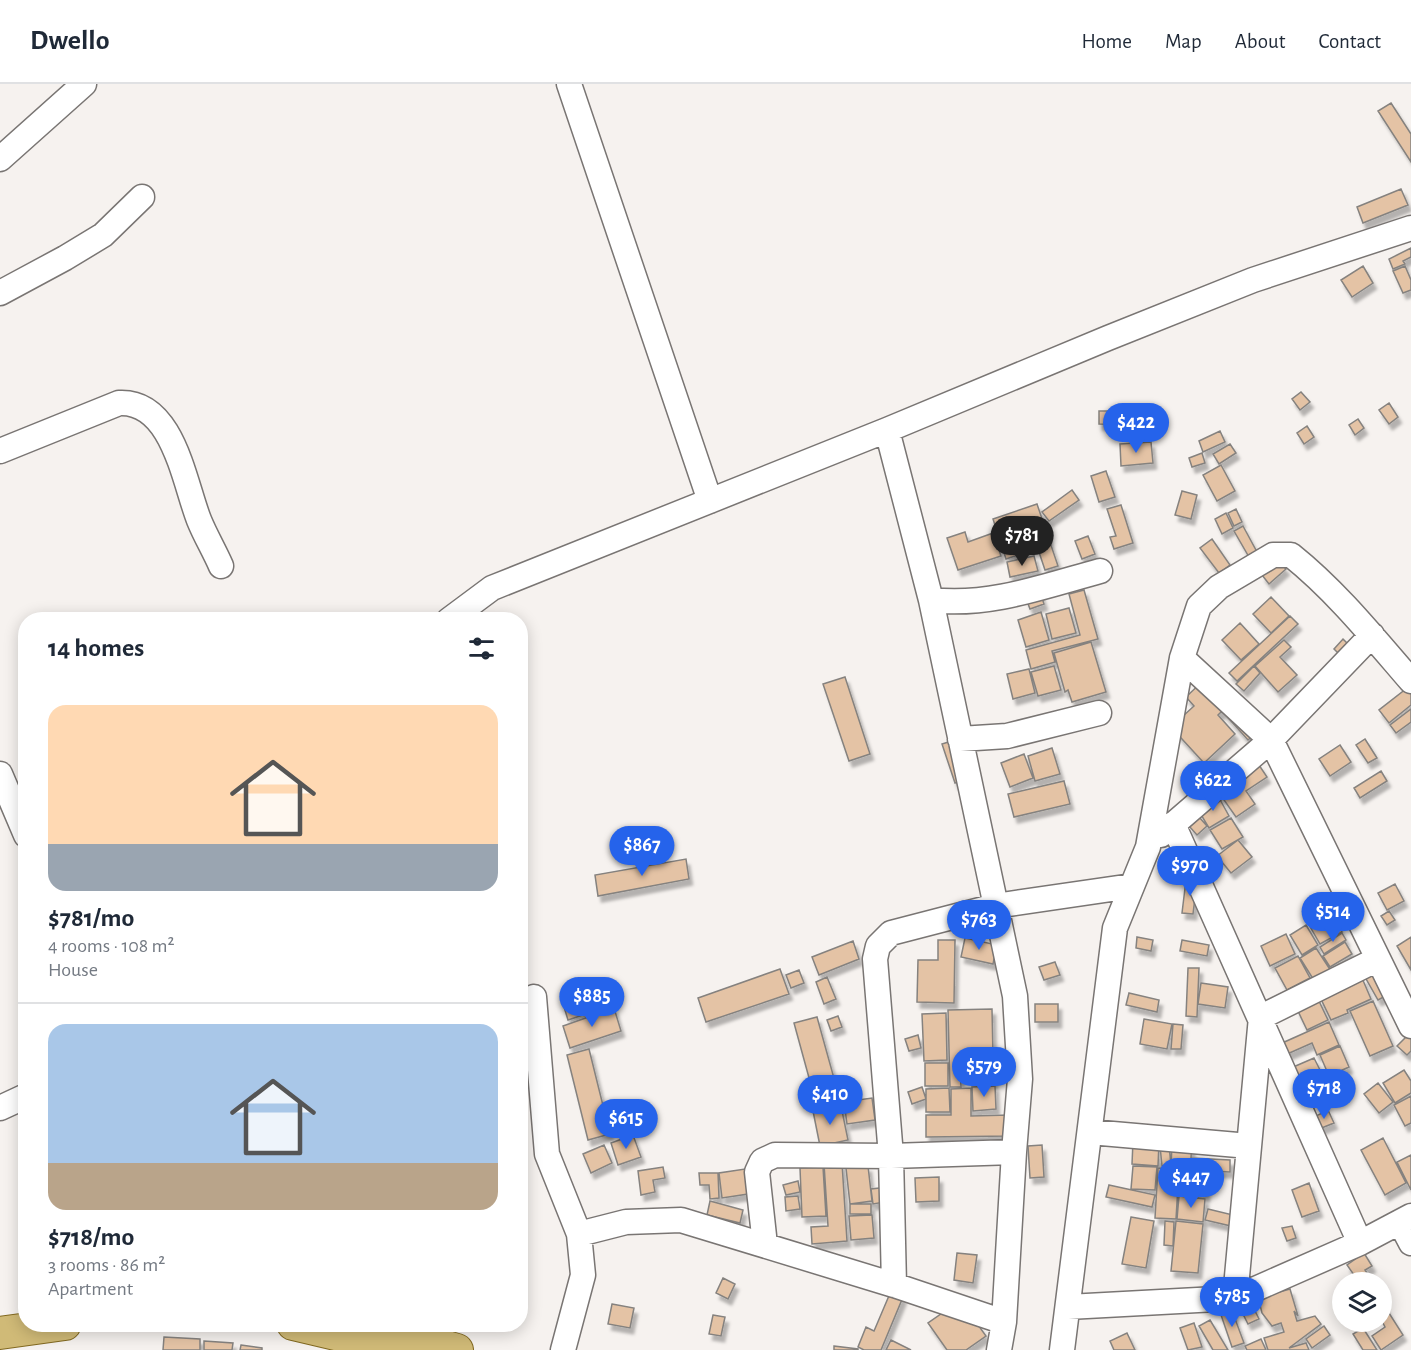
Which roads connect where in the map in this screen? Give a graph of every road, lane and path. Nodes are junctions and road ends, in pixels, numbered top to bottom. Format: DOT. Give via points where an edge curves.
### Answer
graph roads {
  1 [pos="84,84"];
  2 [pos="569,84"];
  3 [pos="0,159"];
  4 [pos="142,197"];
  5 [pos="1411,228"];
  6 [pos="0,293"];
  7 [pos="887,430"];
  8 [pos="0,451"];
  9 [pos="710,501"];
  10 [pos="221,566"];
  11 [pos="1100,571"];
  12 [pos="931,600"];
  13 [pos="456,612"];
  14 [pos="1372,635"];
  15 [pos="1182,658"];
  16 [pos="1411,681"];
  17 [pos="1099,713"];
  18 [pos="960,739"];
  19 [pos="1270,740"];
  20 [pos="0,774"];
  21 [pos="18,816"];
  22 [pos="1173,824"];
  23 [pos="1148,847"];
  24 [pos="1132,886"];
  25 [pos="995,906"];
  26 [pos="1378,959"];
  27 [pos="534,998"];
  28 [pos="1261,1017"];
  29 [pos="1411,1026"];
  30 [pos="18,1100"];
  31 [pos="0,1108"];
  32 [pos="1090,1132"];
  33 [pos="1249,1146"];
  34 [pos="1014,1152"];
  35 [pos="891,1156"];
  36 [pos="1408,1227"];
  37 [pos="579,1234"];
  38 [pos="1360,1243"];
  39 [pos="765,1245"];
  40 [pos="894,1285"];
  41 [pos="1234,1298"];
  42 [pos="1068,1307"];
  43 [pos="18,1314"];
  44 [pos="0,1317"];
  45 [pos="1004,1322"];
  46 [pos="18,1331"];
  47 [pos="334,1332"];
  48 [pos="0,1333"];
  49 [pos="364,1338"];
  50 [pos="404,1350"];
  51 [pos="457,1350"];
  52 [pos="563,1350"];
  53 [pos="999,1350"];
  54 [pos="1062,1350"];
  1 -- 3 [label="street"];
  2 -- 9 [label="street"];
  4 -- 6 [label="street" via="103,235"];
  5 -- 7 [label="street" via="1253,280"];
  7 -- 9 [label="street"];
  7 -- 12 [label="street"];
  8 -- 10 [label="street" via="119,403 131,402 163,426 173,443 199,520"];
  9 -- 13 [label="street" via="492,588"];
  11 -- 12 [label="street" via="1009,596 956,603"];
  12 -- 18 [label="street"];
  14 -- 15 [label="street" via="1291,555 1273,555 1219,587 1199,606"];
  14 -- 16 [label="street"];
  14 -- 19 [label="street"];
  15 -- 19 [label="street"];
  15 -- 23 [label="street"];
  17 -- 18 [label="street" via="1007,736"];
  18 -- 25 [label="street"];
  19 -- 22 [label="street"];
  19 -- 26 [label="street"];
  20 -- 21 [label="street"];
  22 -- 23 [label="street"];
  22 -- 28 [label="street"];
  23 -- 24 [label="street"];
  24 -- 25 [label="street"];
  24 -- 32 [label="street" via="1115,928"];
  25 -- 34 [label="street" via="1016,996 1020,1079"];
  25 -- 35 [label="street" via="891,933 878,946 875,960"];
  26 -- 28 [label="street"];
  26 -- 29 [label="street"];
  27 -- 37 [label="street" via="547,1154"];
  28 -- 33 [label="street"];
  28 -- 38 [label="street"];
  30 -- 31 [label="street"];
  32 -- 33 [label="street"];
  32 -- 42 [label="street"];
  33 -- 41 [label="street"];
  34 -- 35 [label="street"];
  34 -- 45 [label="street"];
  35 -- 39 [label="street" via="775,1155 762,1161 757,1172"];
  35 -- 40 [label="street"];
  36 -- 38 [label="street"];
  37 -- 39 [label="street" via="626,1222 681,1220"];
  37 -- 52 [label="street" via="582,1275"];
  38 -- 41 [label="street"];
  39 -- 40 [label="street"];
  40 -- 45 [label="street"];
  41 -- 42 [label="street"];
  42 -- 54 [label="street"];
  43 -- 44 [label="main road"];
  45 -- 53 [label="street"];
  46 -- 48 [label="main road"];
  47 -- 49 [label="main road"];
  49 -- 50 [label="main road"];
  49 -- 51 [label="main road"];
}
